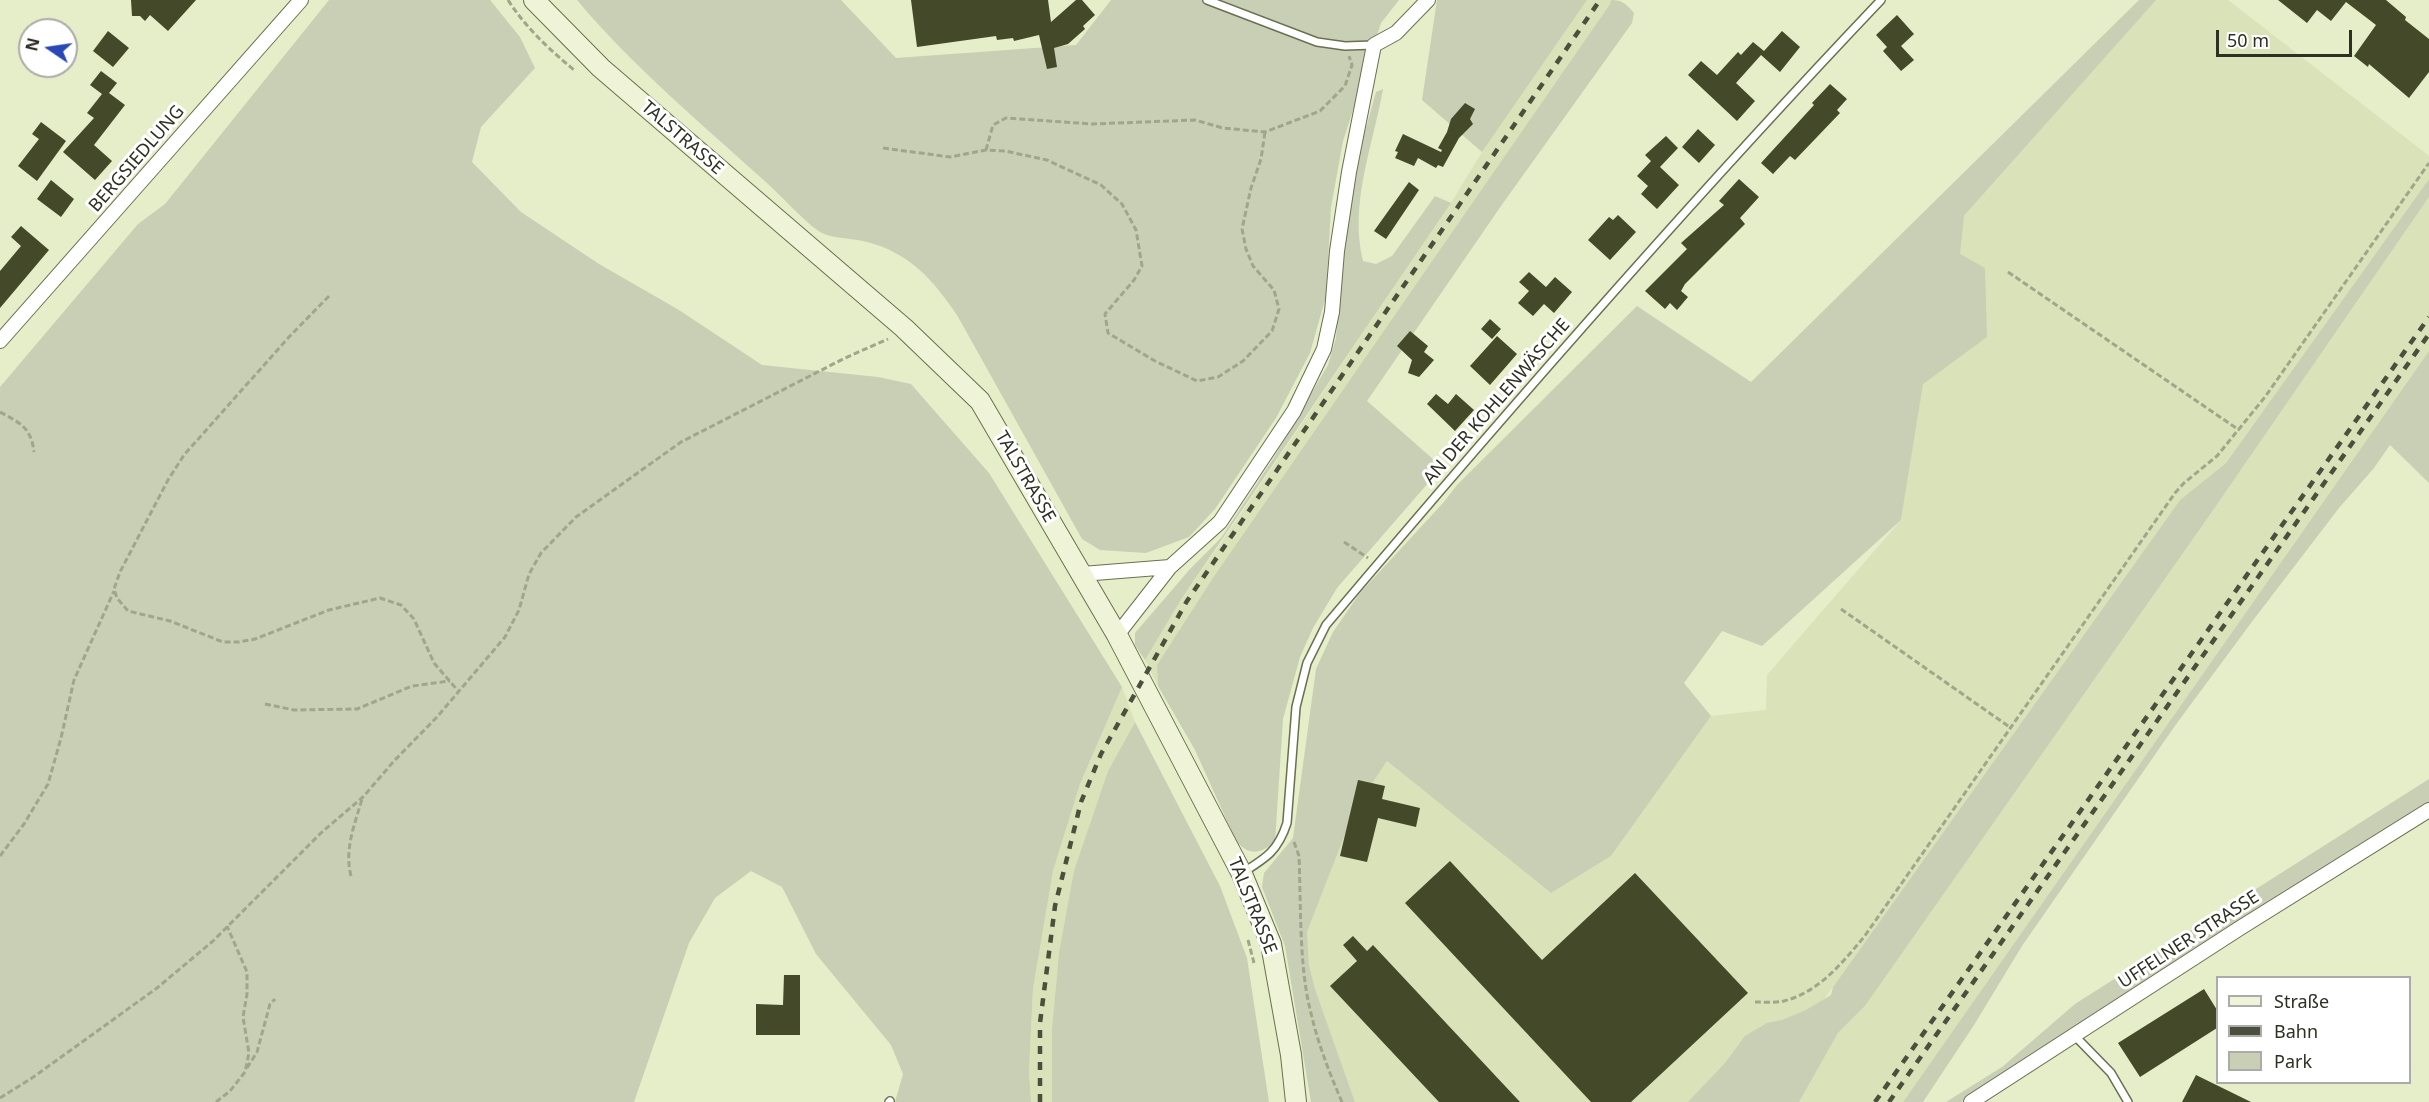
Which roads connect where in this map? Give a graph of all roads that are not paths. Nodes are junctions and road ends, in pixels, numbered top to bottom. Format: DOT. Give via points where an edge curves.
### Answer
graph roads {
  1 [pos="301,0"];
  2 [pos="534,0"];
  3 [pos="1208,0"];
  4 [pos="1428,0"];
  5 [pos="1881,0"];
  6 [pos="1374,45"];
  7 [pos="0,341"];
  8 [pos="1170,567"];
  9 [pos="1082,574"];
  10 [pos="1117,635"];
  11 [pos="2429,810"];
  12 [pos="1242,874"];
  13 [pos="2074,1035"];
  14 [pos="1296,1102"];
  15 [pos="1971,1102"];
  16 [pos="2128,1102"];
  1 -- 7 [label="street, BERGSIEDLUNG"];
  2 -- 9 [label="street, TALSTRASSE" via="601,68 896,334 980,401"];
  3 -- 6 [label="lane" via="1317,42"];
  4 -- 6 [label="street" via="1396,33"];
  5 -- 12 [label="lane, AN DER KOHLENWÄSCHE" via="1767,120 1554,357 1326,625 1307,663 1296,707 1287,823 1282,840 1270,855"];
  6 -- 8 [label="street" via="1349,172 1324,349 1294,411 1220,522"];
  8 -- 9 [label="street"];
  8 -- 10 [label="street"];
  9 -- 10 [label="street, TALSTRASSE"];
  10 -- 12 [label="street, TALSTRASSE"];
  11 -- 13 [label="street, UFFELNER STRASSE"];
  12 -- 14 [label="street, TALSTRASSE" via="1271,944"];
  13 -- 15 [label="street, UFFELNER STRASSE"];
  13 -- 16 [label="lane" via="2111,1073"];
}
